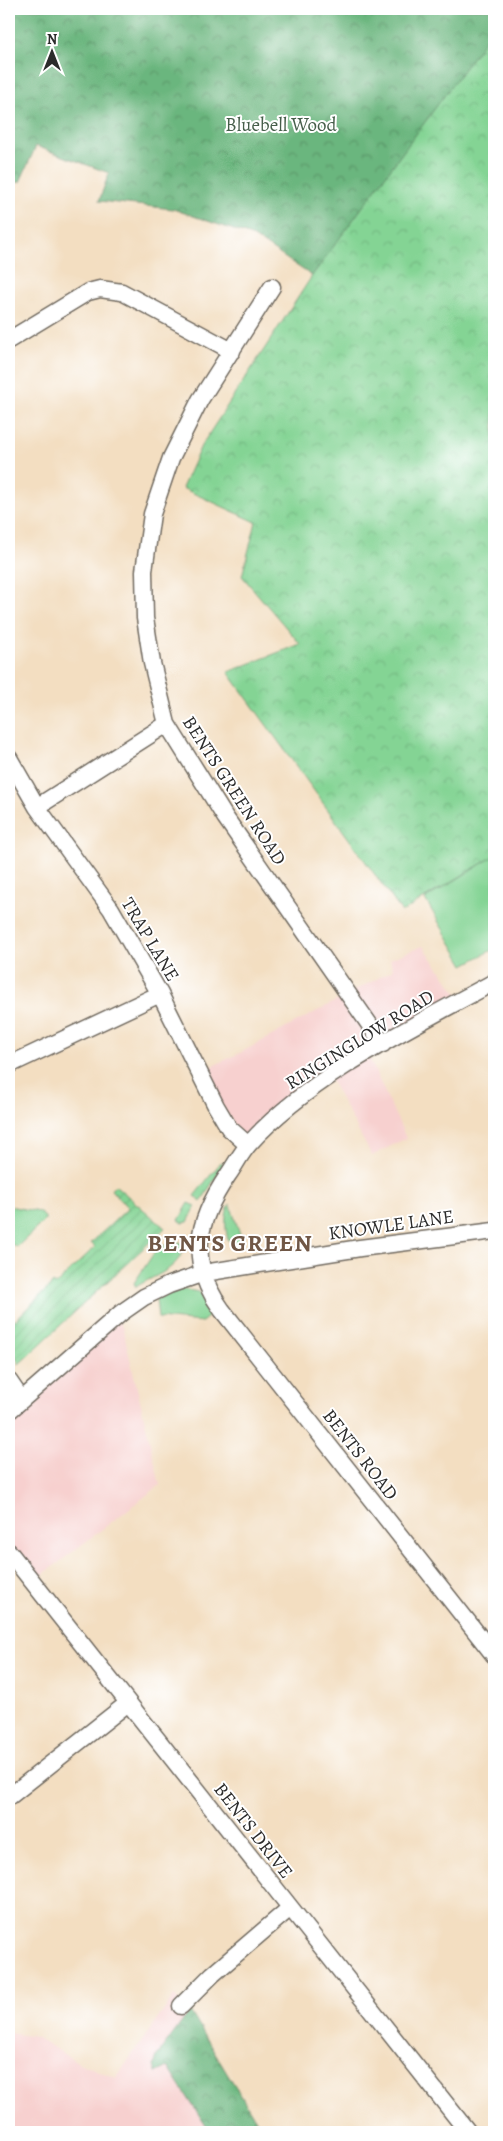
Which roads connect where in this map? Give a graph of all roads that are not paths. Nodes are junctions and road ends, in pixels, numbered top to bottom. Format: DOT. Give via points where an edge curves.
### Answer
graph roads {
  1 [pos="272,287"];
  2 [pos="9,340"];
  3 [pos="232,351"];
  4 [pos="167,724"];
  5 [pos="9,758"];
  6 [pos="37,807"];
  7 [pos="494,982"];
  8 [pos="160,994"];
  9 [pos="383,1044"];
  10 [pos="9,1064"];
  11 [pos="248,1145"];
  12 [pos="494,1231"];
  13 [pos="204,1274"];
  14 [pos="9,1381"];
  15 [pos="15,1406"];
  16 [pos="9,1552"];
  17 [pos="494,1655"];
  18 [pos="128,1703"];
  19 [pos="9,1798"];
  20 [pos="290,1908"];
  21 [pos="181,2006"];
  22 [pos="468,2132"];
  1 -- 3 [label="street, BENTS GREEN ROAD"];
  2 -- 3 [label="street" via="88,292 112,290 122,292"];
  3 -- 4 [label="street, BENTS GREEN ROAD" via="200,400 171,458 152,514 144,571 145,618"];
  4 -- 6 [label="street"];
  4 -- 9 [label="street, BENTS GREEN ROAD" via="225,817"];
  5 -- 6 [label="street, TRAP LANE"];
  6 -- 8 [label="street, TRAP LANE" via="111,909"];
  7 -- 9 [label="street, RINGINGLOW ROAD"];
  8 -- 10 [label="street"];
  8 -- 11 [label="street, TRAP LANE" via="216,1106 229,1128"];
  9 -- 11 [label="street, RINGINGLOW ROAD" via="300,1097"];
  11 -- 13 [label="street, RINGINGLOW ROAD" via="207,1209 200,1235"];
  12 -- 13 [label="street, KNOWLE LANE" via="360,1248"];
  13 -- 15 [label="street" via="144,1296"];
  13 -- 17 [label="street, BENTS ROAD" via="210,1293 222,1310"];
  14 -- 15 [label="street"];
  16 -- 18 [label="street, BENTS DRIVE"];
  18 -- 19 [label="street"];
  18 -- 20 [label="street, BENTS DRIVE"];
  20 -- 21 [label="street"];
  20 -- 22 [label="street, BENTS DRIVE"];
}
